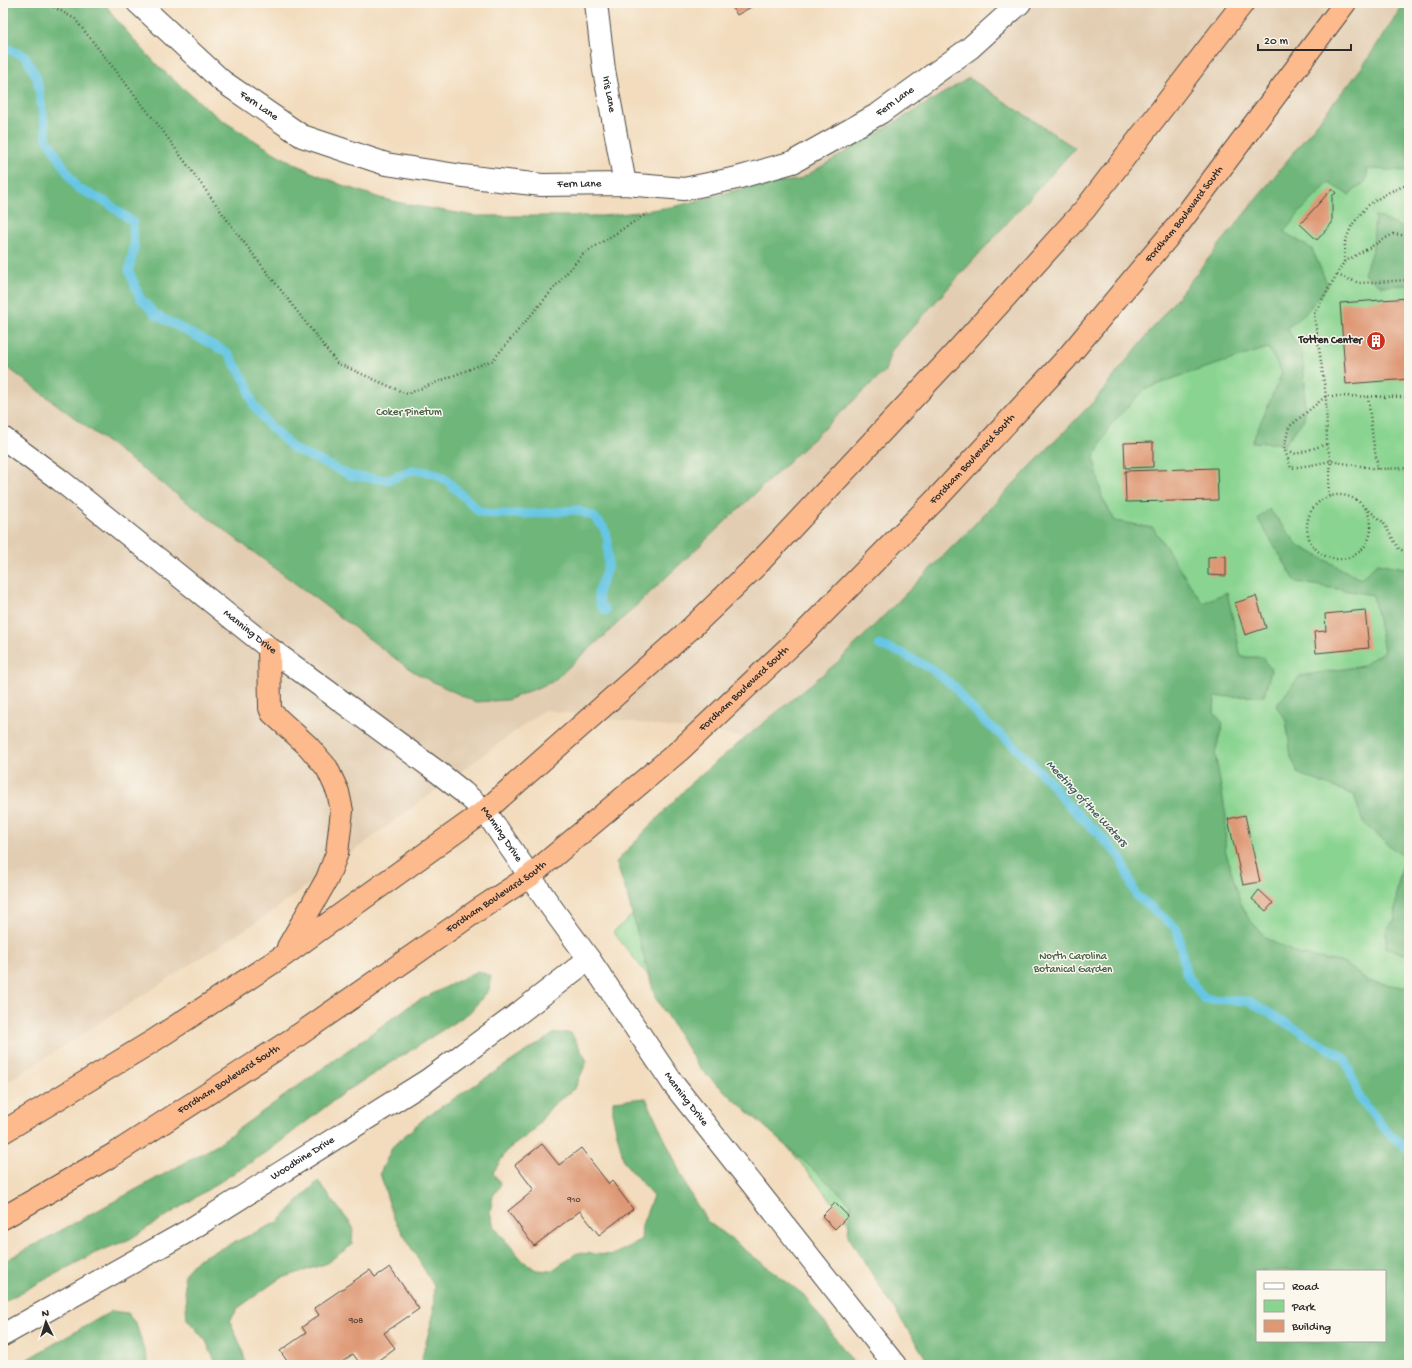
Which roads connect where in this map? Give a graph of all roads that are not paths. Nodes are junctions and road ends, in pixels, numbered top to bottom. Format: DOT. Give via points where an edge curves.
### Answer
graph roads {
  1 [pos="138,3"];
  2 [pos="596,3"];
  3 [pos="1020,3"];
  4 [pos="1243,3"];
  5 [pos="1345,3"];
  6 [pos="625,184"];
  7 [pos="3,438"];
  8 [pos="270,648"];
  9 [pos="485,811"];
  10 [pos="530,876"];
  11 [pos="283,956"];
  12 [pos="589,959"];
  13 [pos="3,1132"];
  14 [pos="3,1218"];
  15 [pos="3,1335"];
  16 [pos="895,1365"];
  1 -- 6 [label="street, Fern Lane" via="222,81 302,136 386,164 463,176 542,185"];
  2 -- 6 [label="street, Iris Lane" via="604,70"];
  3 -- 6 [label="street, Fern Lane" via="970,48 880,112 793,162 684,190"];
  4 -- 9 [label="highway" via="1085,209 762,560 688,631"];
  5 -- 10 [label="highway, Fordham Boulevard South" via="1179,224 1066,359 941,494 804,633 686,744"];
  7 -- 8 [label="street, Manning Drive" via="60,480"];
  8 -- 9 [label="street, Manning Drive" via="439,773"];
  8 -- 11 [label="highway" via="272,713 308,746 327,768 338,792 342,811 337,853 327,879"];
  9 -- 10 [label="street, Manning Drive"];
  9 -- 11 [label="highway"];
  10 -- 12 [label="street, Manning Drive"];
  10 -- 14 [label="highway, Fordham Boulevard South" via="294,1038 116,1153"];
  11 -- 13 [label="highway" via="153,1041"];
  12 -- 15 [label="street, Woodbine Drive" via="428,1080 188,1231"];
  12 -- 16 [label="street, Manning Drive" via="674,1085"];
}
